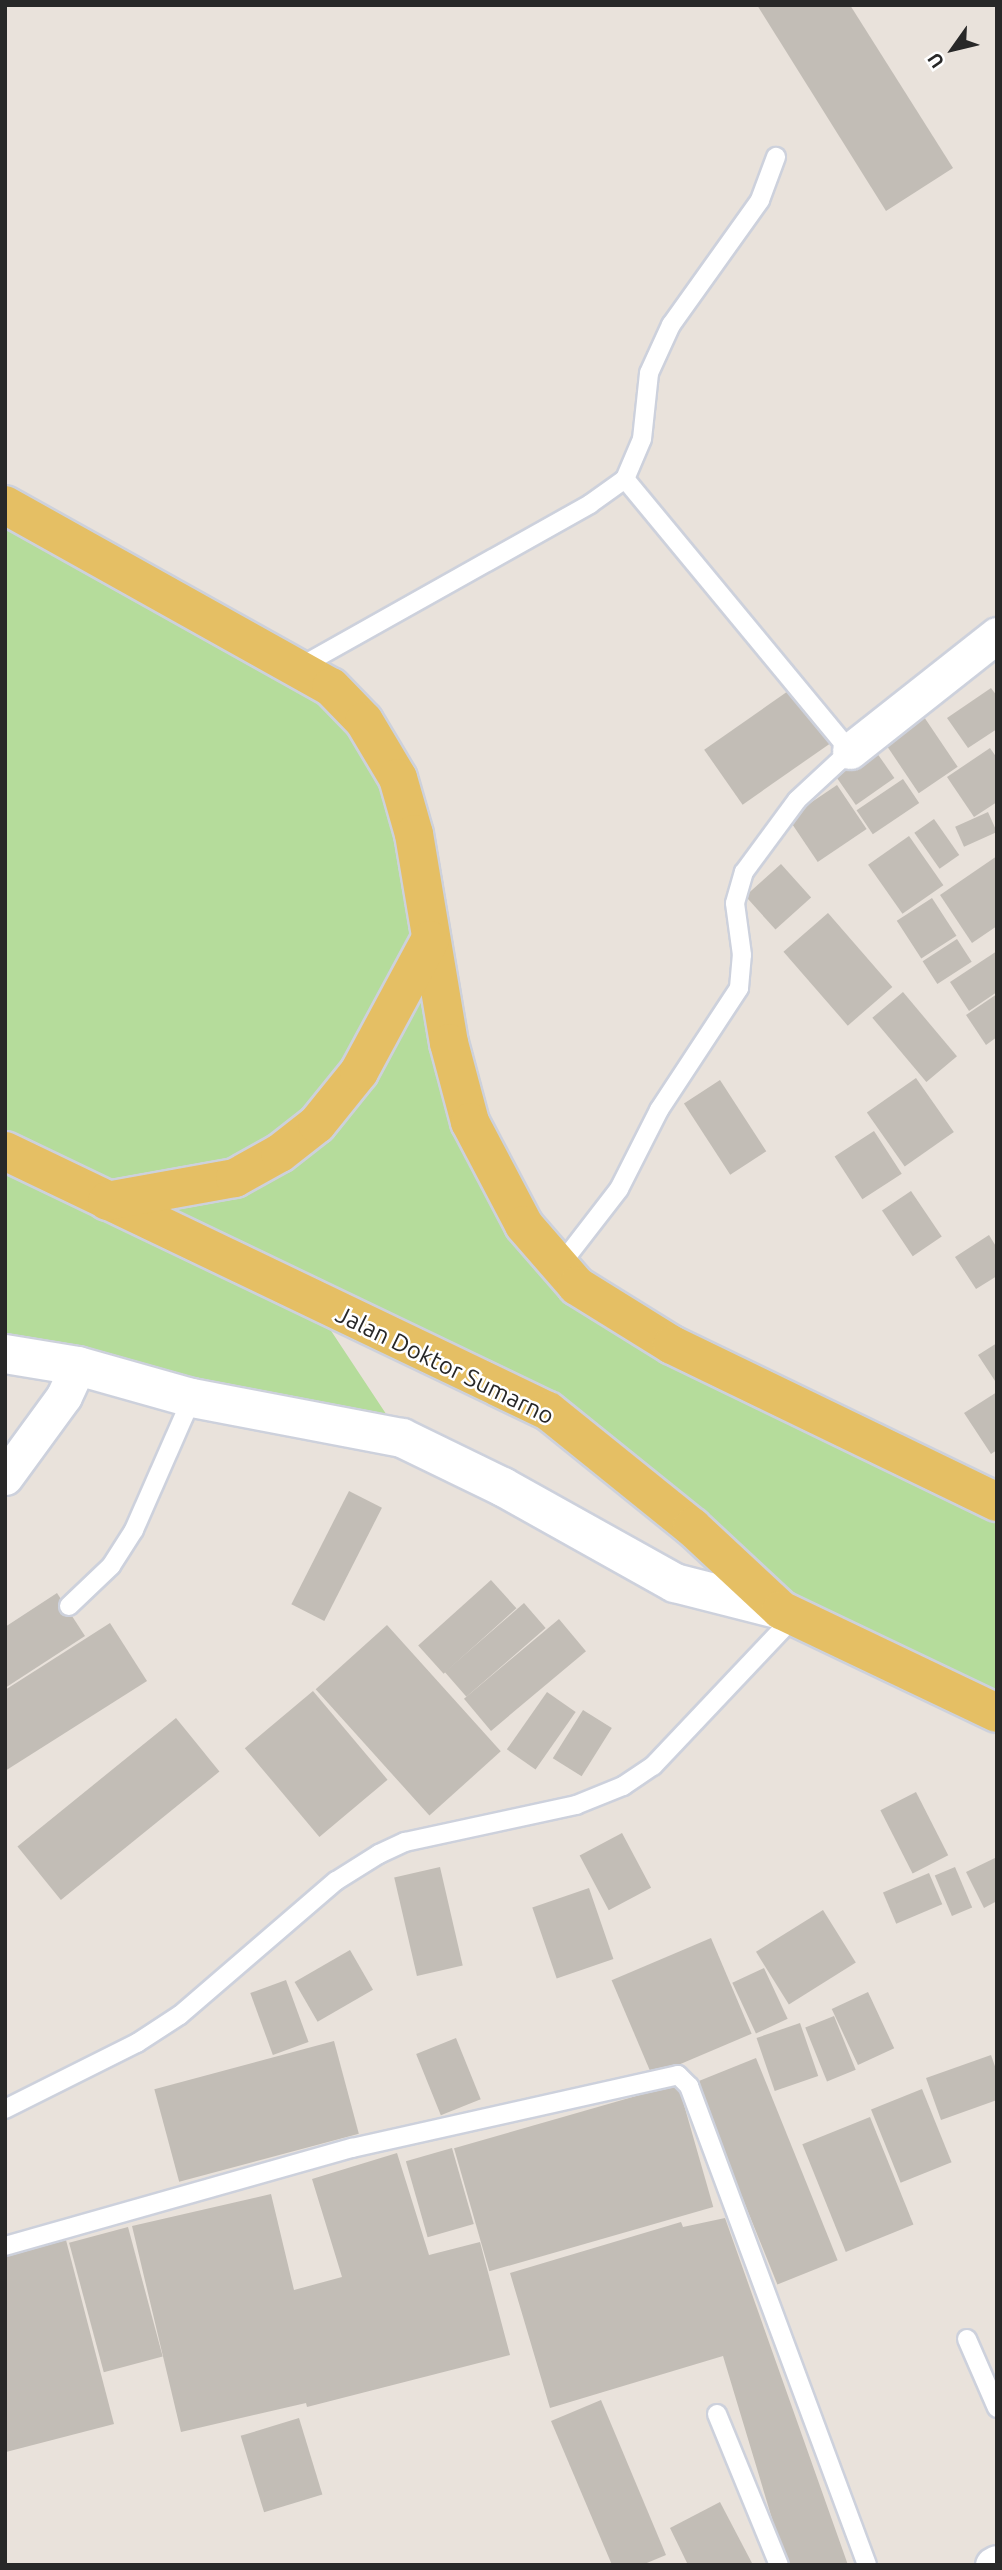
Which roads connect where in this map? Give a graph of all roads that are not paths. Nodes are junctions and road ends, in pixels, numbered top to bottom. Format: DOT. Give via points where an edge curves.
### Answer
graph roads {
  1 [pos="776,157"];
  2 [pos="625,479"];
  3 [pos="5,505"];
  4 [pos="997,635"];
  5 [pos="298,668"];
  6 [pos="850,751"];
  7 [pos="430,940"];
  8 [pos="5,1151"];
  9 [pos="107,1201"];
  10 [pos="558,1268"];
  11 [pos="5,1354"];
  12 [pos="78,1367"];
  13 [pos="192,1398"];
  14 [pos="5,1477"];
  15 [pos="997,1502"];
  16 [pos="69,1606"];
  17 [pos="787,1613"];
  18 [pos="997,1713"];
  19 [pos="5,2109"];
  20 [pos="5,2246"];
  21 [pos="967,2339"];
  22 [pos="997,2408"];
  23 [pos="717,2414"];
  24 [pos="779,2565"];
  25 [pos="867,2565"];
  1 -- 2 [label="lane" via="760,200 671,325 649,373 642,439"];
  2 -- 5 [label="lane" via="590,504"];
  2 -- 6 [label="lane"];
  3 -- 5 [label="main road"];
  4 -- 6 [label="street"];
  5 -- 7 [label="main road" via="331,687 357,710 398,778 414,834"];
  6 -- 10 [label="lane" via="797,800 744,872 735,903 742,955 738,988 659,1111 619,1189"];
  7 -- 9 [label="main road" via="359,1072 317,1124 235,1178"];
  7 -- 10 [label="main road" via="470,1122 501,1187"];
  8 -- 9 [label="main road, Jalan Doktor Sumarno"];
  9 -- 17 [label="main road, Jalan Doktor Sumarno" via="548,1411 692,1527"];
  10 -- 15 [label="main road" via="577,1286 672,1345"];
  11 -- 12 [label="street"];
  12 -- 13 [label="street"];
  12 -- 14 [label="street" via="64,1396"];
  13 -- 16 [label="lane" via="134,1530 111,1566"];
  13 -- 17 [label="street" via="402,1438 503,1487 674,1583"];
  17 -- 18 [label="main road, Jalan Doktor Sumarno"];
  17 -- 19 [label="lane" via="653,1766 623,1786 576,1805 405,1842 379,1854 336,1881 180,2015 137,2043"];
  20 -- 25 [label="lane" via="352,2147 678,2075 689,2086"];
  21 -- 22 [label="lane"];
  23 -- 24 [label="lane"];
}
